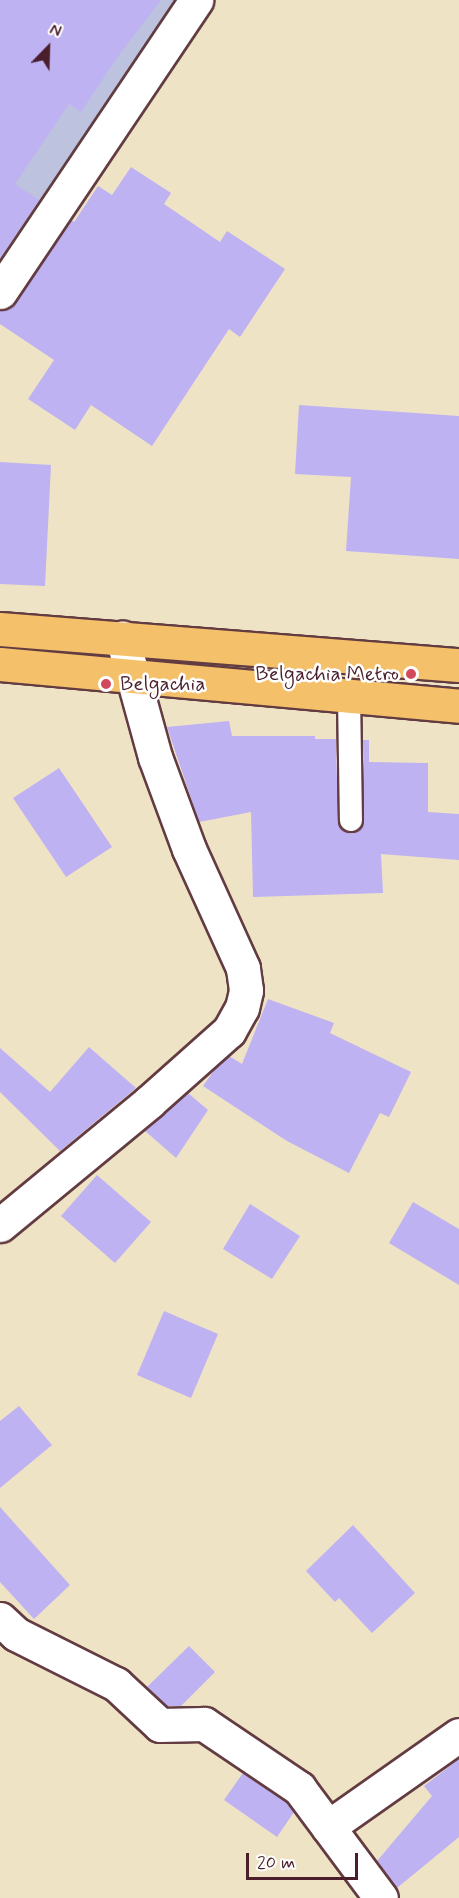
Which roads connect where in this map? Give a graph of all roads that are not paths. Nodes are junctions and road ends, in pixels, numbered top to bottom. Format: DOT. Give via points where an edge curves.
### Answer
graph roads {
  1 [pos="196,0"];
  2 [pos="0,292"];
  3 [pos="0,628"];
  4 [pos="122,637"];
  5 [pos="0,664"];
  6 [pos="459,665"];
  7 [pos="133,676"];
  8 [pos="349,696"];
  9 [pos="459,706"];
  10 [pos="351,820"];
  11 [pos="0,1225"];
  12 [pos="0,1619"];
  13 [pos="459,1735"];
  14 [pos="328,1827"];
  15 [pos="381,1898"];
  1 -- 2 [label="street"];
  3 -- 4 [label="main road"];
  4 -- 6 [label="main road"];
  4 -- 7 [label="street"];
  5 -- 7 [label="main road"];
  7 -- 8 [label="main road"];
  7 -- 11 [label="street" via="155,757 189,849 243,968 246,990 242,1008 229,1031"];
  8 -- 9 [label="main road"];
  8 -- 10 [label="lane"];
  12 -- 14 [label="street" via="16,1634 116,1683 160,1725 204,1724 299,1788"];
  13 -- 14 [label="street"];
  14 -- 15 [label="street"];
}
